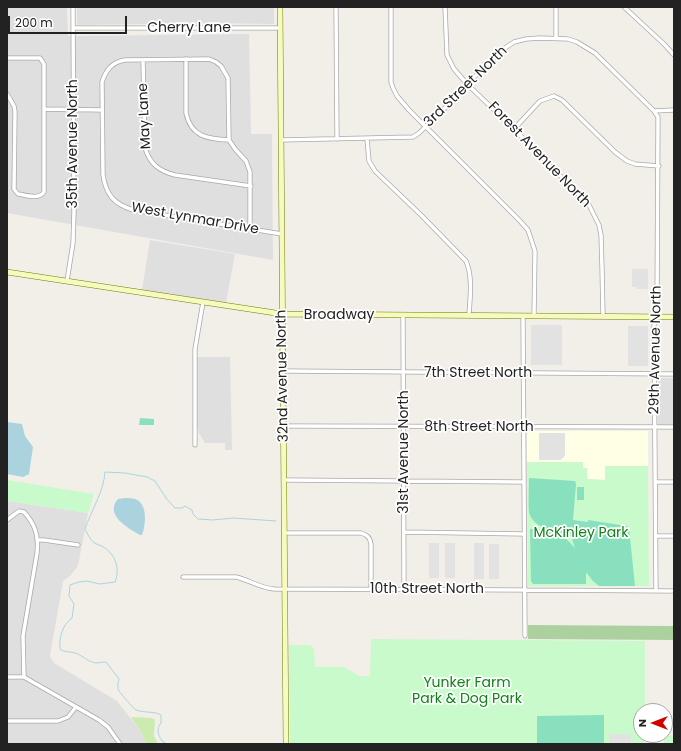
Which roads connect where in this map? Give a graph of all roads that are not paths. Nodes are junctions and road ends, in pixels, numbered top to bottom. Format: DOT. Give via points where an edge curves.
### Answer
graph roads {
  1 [pos="73,7"];
  2 [pos="280,7"];
  3 [pos="336,7"];
  4 [pos="391,7"];
  5 [pos="445,7"];
  6 [pos="556,7"];
  7 [pos="624,7"];
  8 [pos="73,28"];
  9 [pos="280,28"];
  10 [pos="556,39"];
  11 [pos="674,55"];
  12 [pos="7,58"];
  13 [pos="143,60"];
  14 [pos="186,60"];
  15 [pos="467,84"];
  16 [pos="7,94"];
  17 [pos="44,109"];
  18 [pos="73,110"];
  19 [pos="102,110"];
  20 [pos="674,110"];
  21 [pos="654,111"];
  22 [pos="426,127"];
  23 [pos="514,129"];
  24 [pos="337,139"];
  25 [pos="367,139"];
  26 [pos="229,140"];
  27 [pos="281,140"];
  28 [pos="659,166"];
  29 [pos="251,186"];
  30 [pos="250,228"];
  31 [pos="282,234"];
  32 [pos="7,272"];
  33 [pos="68,281"];
  34 [pos="203,302"];
  35 [pos="282,314"];
  36 [pos="403,315"];
  37 [pos="469,316"];
  38 [pos="523,316"];
  39 [pos="534,316"];
  40 [pos="603,316"];
  41 [pos="656,317"];
  42 [pos="674,317"];
  43 [pos="283,371"];
  44 [pos="404,373"];
  45 [pos="523,373"];
  46 [pos="654,374"];
  47 [pos="674,374"];
  48 [pos="283,426"];
  49 [pos="524,426"];
  50 [pos="404,427"];
  51 [pos="674,427"];
  52 [pos="655,428"];
  53 [pos="195,445"];
  54 [pos="284,480"];
  55 [pos="404,481"];
  56 [pos="524,482"];
  57 [pos="656,482"];
  58 [pos="674,482"];
  59 [pos="7,520"];
  60 [pos="404,532"];
  61 [pos="284,533"];
  62 [pos="524,534"];
  63 [pos="656,536"];
  64 [pos="674,536"];
  65 [pos="38,540"];
  66 [pos="78,545"];
  67 [pos="183,577"];
  68 [pos="284,589"];
  69 [pos="371,589"];
  70 [pos="404,590"];
  71 [pos="525,590"];
  72 [pos="656,591"];
  73 [pos="674,592"];
  74 [pos="525,636"];
  75 [pos="7,677"];
  76 [pos="24,677"];
  77 [pos="76,707"];
  78 [pos="7,721"];
  79 [pos="120,744"];
  80 [pos="286,744"];
  1 -- 8 [label="street, 35th Avenue North"];
  2 -- 9 [label="street, 32nd Avenue North"];
  3 -- 24 [label="street"];
  4 -- 22 [label="street" via="393,88 397,96"];
  5 -- 15 [label="street, Forest Avenue North" via="447,55 454,69"];
  6 -- 10 [label="street"];
  7 -- 11 [label="street"];
  8 -- 9 [label="street, Cherry Lane"];
  8 -- 18 [label="street, 35th Avenue North"];
  9 -- 27 [label="street, 32nd Avenue North"];
  10 -- 15 [label="street, 3rd Street North" via="526,38 514,42"];
  10 -- 21 [label="street, 3rd Street North" via="577,42 595,53"];
  12 -- 17 [label="street" via="42,60"];
  13 -- 14 [label="street, West Lynmar Drive"];
  13 -- 19 [label="street, West Lynmar Drive" via="118,61 107,70 102,82"];
  13 -- 29 [label="street, May Lane" via="145,148 155,167 175,175"];
  14 -- 26 [label="street" via="188,122 199,134"];
  14 -- 26 [label="street, West Lynmar Drive" via="209,59 221,66 228,78"];
  15 -- 22 [label="street, 3rd Street North"];
  15 -- 23 [label="street, Forest Avenue North"];
  16 -- 17 [label="street" via="15,112 14,189 18,194 38,196 44,192"];
  17 -- 18 [label="street"];
  18 -- 19 [label="street"];
  18 -- 33 [label="street, 35th Avenue North" via="73,243"];
  19 -- 30 [label="street, West Lynmar Drive" via="102,175 112,198 118,204 133,210"];
  20 -- 21 [label="street"];
  21 -- 28 [label="street, 29th Avenue North" via="658,117"];
  22 -- 25 [label="street, 3rd Street North" via="412,137"];
  22 -- 39 [label="street" via="528,230 535,251"];
  23 -- 28 [label="street" via="540,101 554,96 562,100 627,161"];
  23 -- 40 [label="street, Forest Avenue North" via="589,205 595,216 601,234"];
  24 -- 25 [label="street, 3rd Street North"];
  24 -- 27 [label="street, 3rd Street North"];
  25 -- 37 [label="street" via="369,160 375,171 466,261 470,280"];
  26 -- 29 [label="street" via="246,162"];
  27 -- 31 [label="street, 32nd Avenue North"];
  28 -- 41 [label="street, 29th Avenue North"];
  29 -- 30 [label="street"];
  30 -- 31 [label="street, West Lynmar Drive"];
  31 -- 35 [label="street, 32nd Avenue North"];
  32 -- 33 [label="street, Broadway"];
  33 -- 34 [label="street, Broadway"];
  34 -- 35 [label="street, Broadway"];
  34 -- 53 [label="street" via="195,349"];
  35 -- 36 [label="street, Broadway"];
  35 -- 43 [label="street, 32nd Avenue North"];
  36 -- 37 [label="street, Broadway"];
  36 -- 44 [label="street, 31st Avenue North"];
  37 -- 38 [label="street, Broadway"];
  38 -- 39 [label="street, Broadway"];
  38 -- 45 [label="street"];
  39 -- 40 [label="street, Broadway"];
  40 -- 41 [label="street, Broadway"];
  41 -- 42 [label="street, Broadway"];
  41 -- 46 [label="street, 29th Avenue North"];
  43 -- 44 [label="street, 7th Street North"];
  43 -- 48 [label="street, 32nd Avenue North"];
  44 -- 45 [label="street, 7th Street North"];
  44 -- 50 [label="street, 31st Avenue North"];
  45 -- 46 [label="street, 7th Street North"];
  45 -- 49 [label="street"];
  46 -- 47 [label="street, 7th Street North"];
  46 -- 52 [label="street, 29th Avenue North"];
  48 -- 50 [label="street, 8th Street North"];
  48 -- 54 [label="street, 32nd Avenue North"];
  49 -- 50 [label="street, 8th Street North"];
  49 -- 52 [label="street, 8th Street North"];
  49 -- 56 [label="street"];
  50 -- 55 [label="street, 31st Avenue North"];
  51 -- 52 [label="street, 8th Street North"];
  52 -- 57 [label="street, 29th Avenue North"];
  54 -- 55 [label="street"];
  54 -- 61 [label="street, 32nd Avenue North"];
  55 -- 56 [label="street"];
  55 -- 60 [label="street, 31st Avenue North"];
  56 -- 62 [label="street"];
  57 -- 58 [label="street"];
  57 -- 63 [label="street, 29th Avenue North"];
  59 -- 65 [label="street" via="19,511 24,512 32,523"];
  60 -- 62 [label="street"];
  60 -- 70 [label="street, 31st Avenue North"];
  61 -- 68 [label="street, 32nd Avenue North"];
  61 -- 69 [label="street" via="366,535 370,538 371,544"];
  62 -- 71 [label="street"];
  63 -- 64 [label="street"];
  63 -- 72 [label="street, 29th Avenue North"];
  65 -- 66 [label="street"];
  65 -- 76 [label="street" via="23,636"];
  67 -- 68 [label="street, 10th Street North" via="236,577 267,589"];
  68 -- 69 [label="street, 10th Street North"];
  68 -- 80 [label="street, 32nd Avenue North"];
  69 -- 70 [label="street, 10th Street North"];
  70 -- 71 [label="street, 10th Street North"];
  71 -- 72 [label="street, 10th Street North"];
  71 -- 74 [label="street"];
  72 -- 73 [label="street, 10th Street North"];
  75 -- 76 [label="street"];
  76 -- 77 [label="street"];
  77 -- 78 [label="street" via="68,717 58,721"];
  77 -- 79 [label="street" via="104,724"];
}
